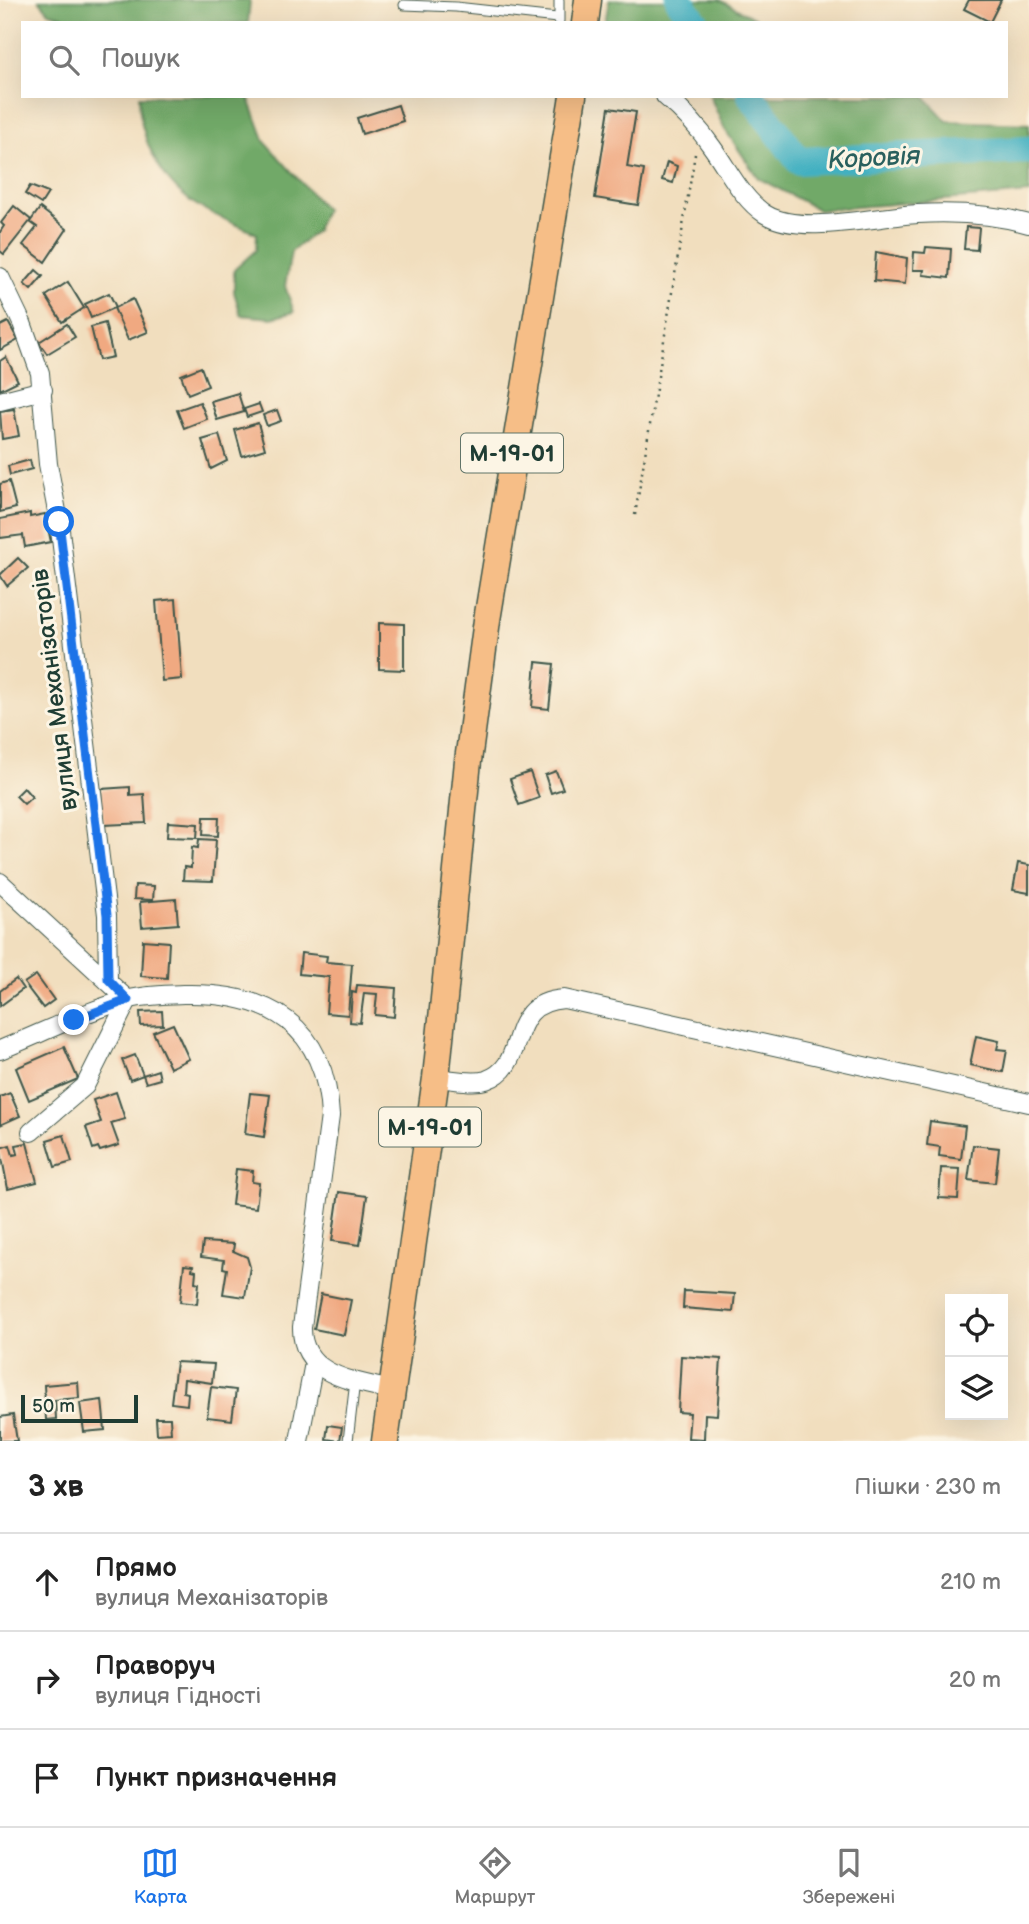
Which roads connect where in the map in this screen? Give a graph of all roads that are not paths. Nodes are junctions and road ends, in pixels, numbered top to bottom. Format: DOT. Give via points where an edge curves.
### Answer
graph roads {
  1 [pos="559,0"];
  2 [pos="588,0"];
  3 [pos="404,5"];
  4 [pos="559,20"];
  5 [pos="584,21"];
  6 [pos="573,98"];
  7 [pos="667,98"];
  8 [pos="1029,224"];
  9 [pos="0,277"];
  10 [pos="43,390"];
  11 [pos="0,401"];
  12 [pos="0,882"];
  13 [pos="108,979"];
  14 [pos="128,1000"];
  15 [pos="0,1050"];
  16 [pos="436,1078"];
  17 [pos="1029,1103"];
  18 [pos="31,1132"];
  19 [pos="314,1363"];
  20 [pos="355,1381"];
  21 [pos="392,1390"];
  22 [pos="299,1441"];
  23 [pos="348,1441"];
  24 [pos="386,1441"];
  1 -- 4 [label="lane"];
  2 -- 5 [label="main road"];
  3 -- 4 [label="lane"];
  6 -- 16 [label="main road, М-19-01" via="487,620"];
  7 -- 8 [label="street" via="699,130 752,204 767,215 804,224 919,214 1009,218"];
  9 -- 10 [label="street, вулиця Механізаторів" via="33,348"];
  10 -- 11 [label="street"];
  10 -- 13 [label="street, вулиця Механізаторів" via="48,464 107,915"];
  12 -- 13 [label="street"];
  13 -- 14 [label="street"];
  14 -- 15 [label="street"];
  14 -- 18 [label="street" via="85,1086"];
  14 -- 19 [label="street" via="193,994 254,1002 290,1020 312,1047 327,1083 330,1116 302,1327 303,1346"];
  16 -- 17 [label="street" via="485,1081 512,1053 526,1015 535,1006 564,999"];
  16 -- 21 [label="main road, М-19-01"];
  19 -- 20 [label="street"];
  19 -- 22 [label="street"];
  20 -- 21 [label="street"];
  20 -- 23 [label="lane"];
  21 -- 24 [label="main road, М-19-01"];
}
